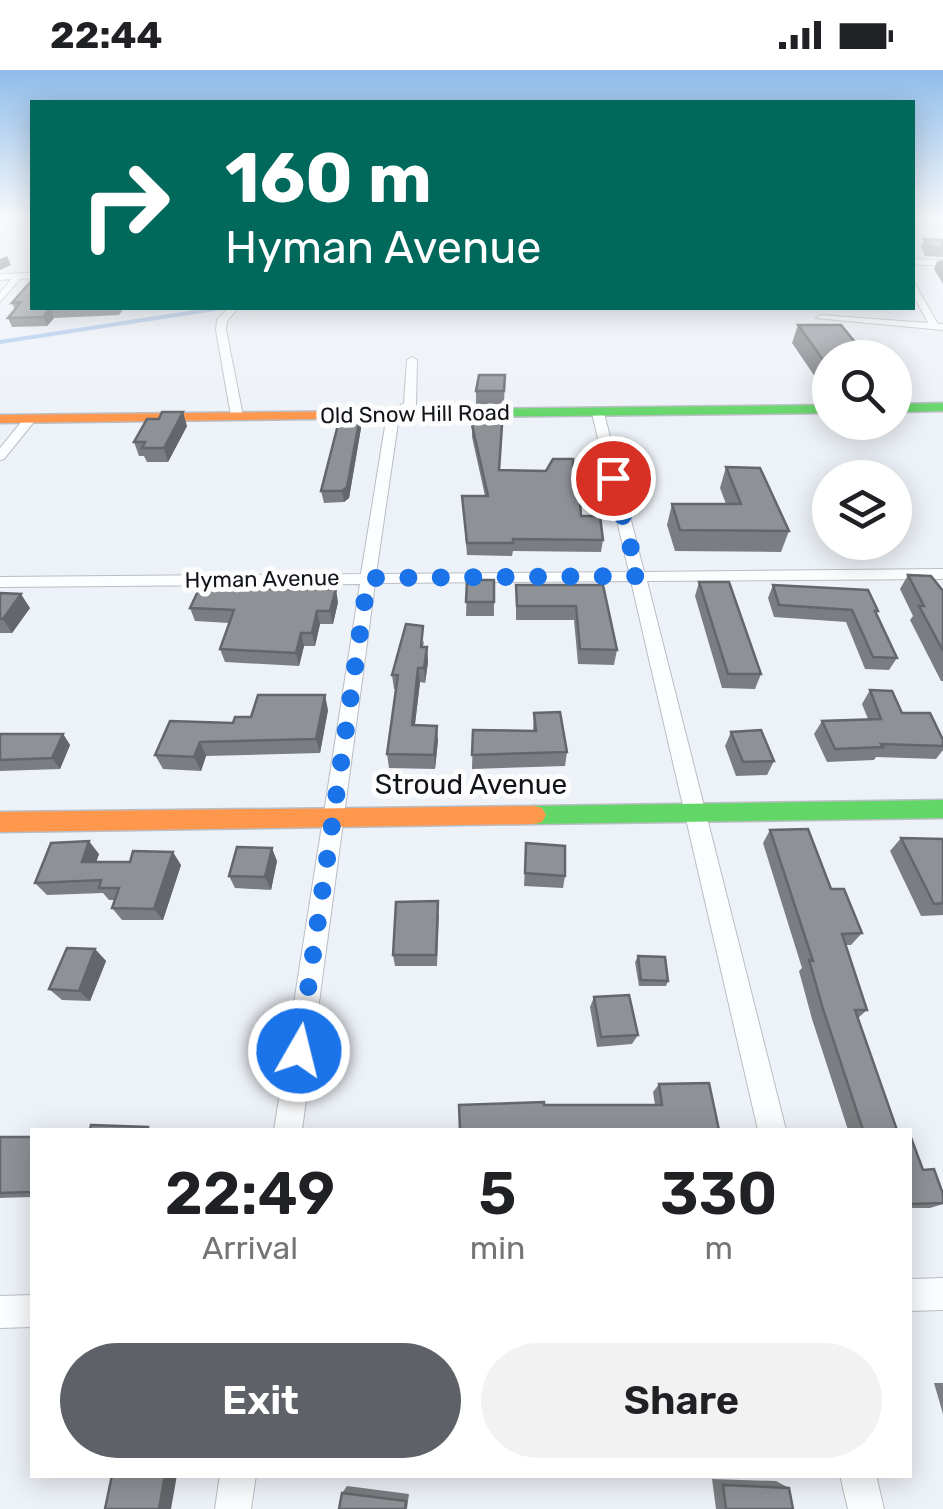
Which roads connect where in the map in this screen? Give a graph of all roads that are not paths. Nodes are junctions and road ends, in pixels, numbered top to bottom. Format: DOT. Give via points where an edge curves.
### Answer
graph roads {
  1 [pos="915,287"];
  2 [pos="231,310"];
  3 [pos="822,318"];
  4 [pos="939,327"];
  5 [pos="412,360"];
  6 [pos="943,407"];
  7 [pos="912,408"];
  8 [pos="812,409"];
  9 [pos="598,413"];
  10 [pos="394,414"];
  11 [pos="237,416"];
  12 [pos="0,418"];
  13 [pos="31,418"];
  14 [pos="0,456"];
  15 [pos="943,574"];
  16 [pos="638,576"];
  17 [pos="368,578"];
  18 [pos="0,582"];
  19 [pos="943,809"];
  20 [pos="695,813"];
  21 [pos="334,814"];
  22 [pos="0,822"];
  23 [pos="288,1128"];
  24 [pos="772,1128"];
  25 [pos="943,1294"];
  26 [pos="912,1295"];
  27 [pos="30,1311"];
  28 [pos="0,1312"];
  29 [pos="238,1478"];
  30 [pos="859,1478"];
  31 [pos="233,1509"];
  32 [pos="866,1509"];
  1 -- 4 [label="street"];
  2 -- 11 [label="street" via="220,330"];
  3 -- 4 [label="street"];
  5 -- 10 [label="street" via="410,405"];
  6 -- 7 [label="street"];
  8 -- 9 [label="street, Old Snow Hill Road"];
  9 -- 10 [label="street, Old Snow Hill Road"];
  9 -- 16 [label="street"];
  10 -- 11 [label="street, Old Snow Hill Road"];
  10 -- 17 [label="street"];
  11 -- 13 [label="street, Old Snow Hill Road"];
  12 -- 13 [label="street, Old Snow Hill Road"];
  13 -- 14 [label="street"];
  15 -- 16 [label="street, Hyman Avenue"];
  16 -- 17 [label="street, Hyman Avenue"];
  16 -- 20 [label="street"];
  17 -- 18 [label="street, Hyman Avenue"];
  17 -- 21 [label="street"];
  19 -- 20 [label="street, Stroud Avenue"];
  20 -- 21 [label="street, Stroud Avenue"];
  20 -- 24 [label="street"];
  21 -- 22 [label="street, Stroud Avenue"];
  21 -- 23 [label="street"];
  25 -- 26 [label="street"];
  27 -- 28 [label="street"];
  29 -- 31 [label="street"];
  30 -- 32 [label="street"];
}
